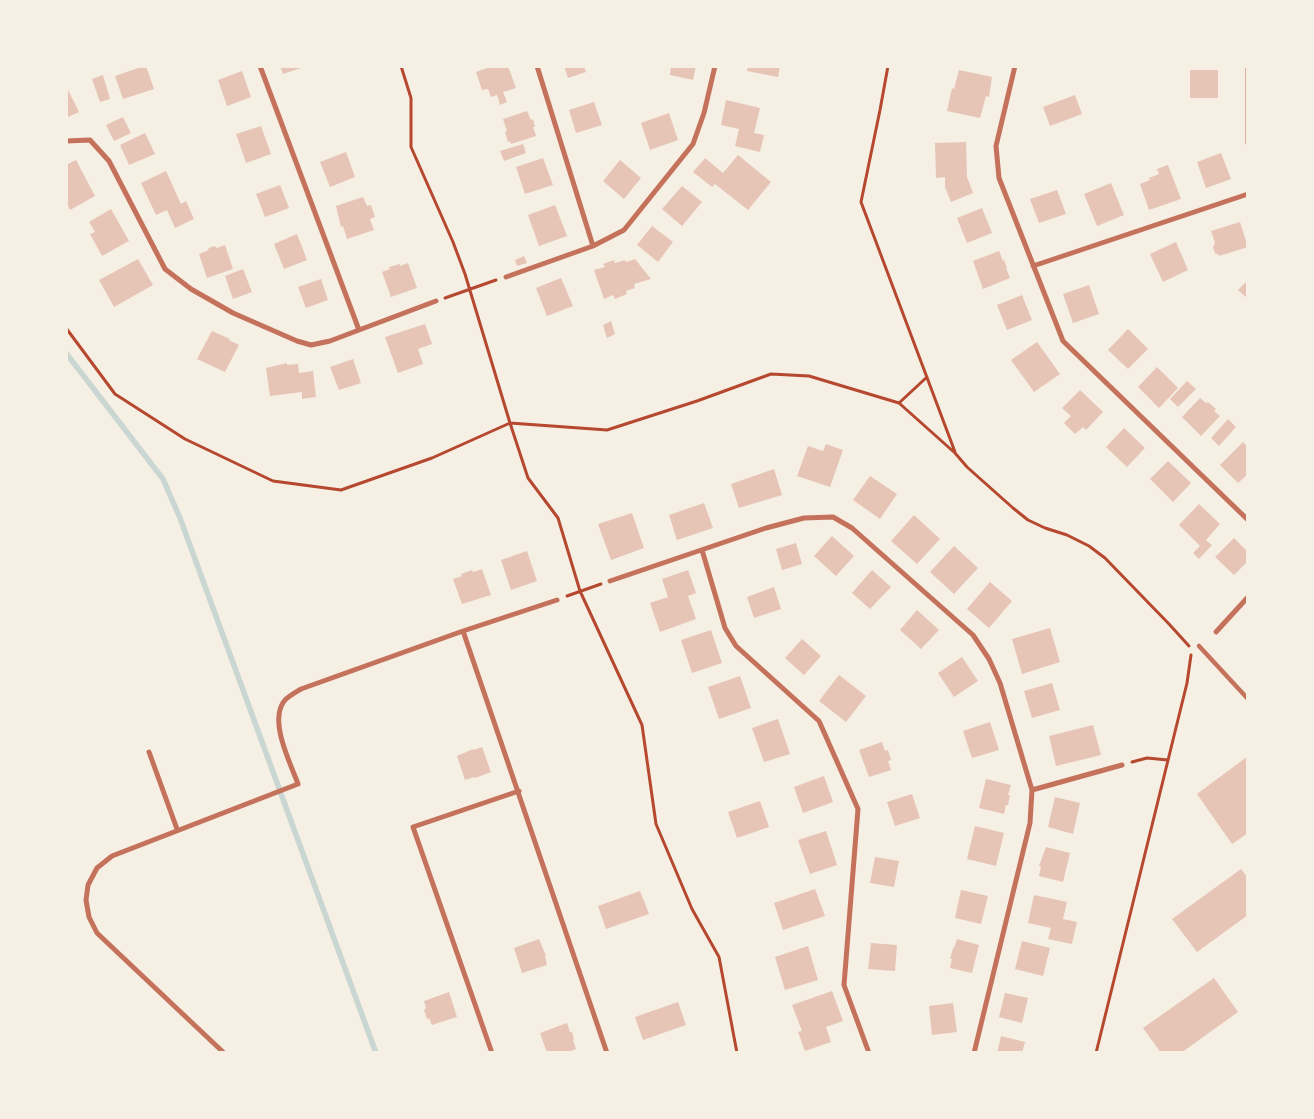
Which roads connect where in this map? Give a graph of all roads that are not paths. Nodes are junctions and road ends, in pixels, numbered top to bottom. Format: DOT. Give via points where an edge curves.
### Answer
graph roads {
  1 [pos="260,66"];
  2 [pos="537,66"];
  3 [pos="715,66"];
  4 [pos="1015,66"];
  5 [pos="1248,66"];
  6 [pos="66,141"];
  7 [pos="1248,143"];
  8 [pos="1248,194"];
  9 [pos="593,246"];
  10 [pos="1033,266"];
  11 [pos="506,277"];
  12 [pos="436,301"];
  13 [pos="359,330"];
  14 [pos="1248,520"];
  15 [pos="702,550"];
  16 [pos="610,581"];
  17 [pos="1248,597"];
  18 [pos="557,600"];
  19 [pos="463,631"];
  20 [pos="1216,632"];
  21 [pos="1199,646"];
  22 [pos="1248,698"];
  23 [pos="149,752"];
  24 [pos="1122,764"];
  25 [pos="1032,790"];
  26 [pos="519,791"];
  27 [pos="177,829"];
  28 [pos="224,1053"];
  29 [pos="492,1053"];
  30 [pos="607,1053"];
  31 [pos="869,1053"];
  32 [pos="974,1053"];
  1 -- 13 [label="street"];
  2 -- 9 [label="street"];
  3 -- 9 [label="street" via="693,144 624,230"];
  4 -- 10 [label="street" via="996,146 999,178"];
  5 -- 7 [label="street"];
  6 -- 13 [label="street" via="90,140 109,161 165,269 191,289 233,313 311,345 330,342"];
  8 -- 10 [label="street"];
  9 -- 11 [label="street"];
  10 -- 14 [label="street" via="1063,341"];
  12 -- 13 [label="street"];
  15 -- 16 [label="street"];
  15 -- 25 [label="street" via="804,518 833,517 852,528 973,635 1000,682"];
  15 -- 31 [label="street" via="725,628 736,646 819,721 858,809 844,986"];
  17 -- 20 [label="street"];
  18 -- 19 [label="street"];
  19 -- 26 [label="street"];
  19 -- 27 [label="street" via="296,692 285,700 278,714 280,734 298,784"];
  21 -- 22 [label="street"];
  23 -- 27 [label="street"];
  24 -- 25 [label="street"];
  25 -- 32 [label="street" via="1030,823"];
  26 -- 29 [label="street" via="413,827"];
  26 -- 30 [label="street"];
  27 -- 28 [label="street" via="112,856 97,868 88,884 88,917 97,933"];
}
